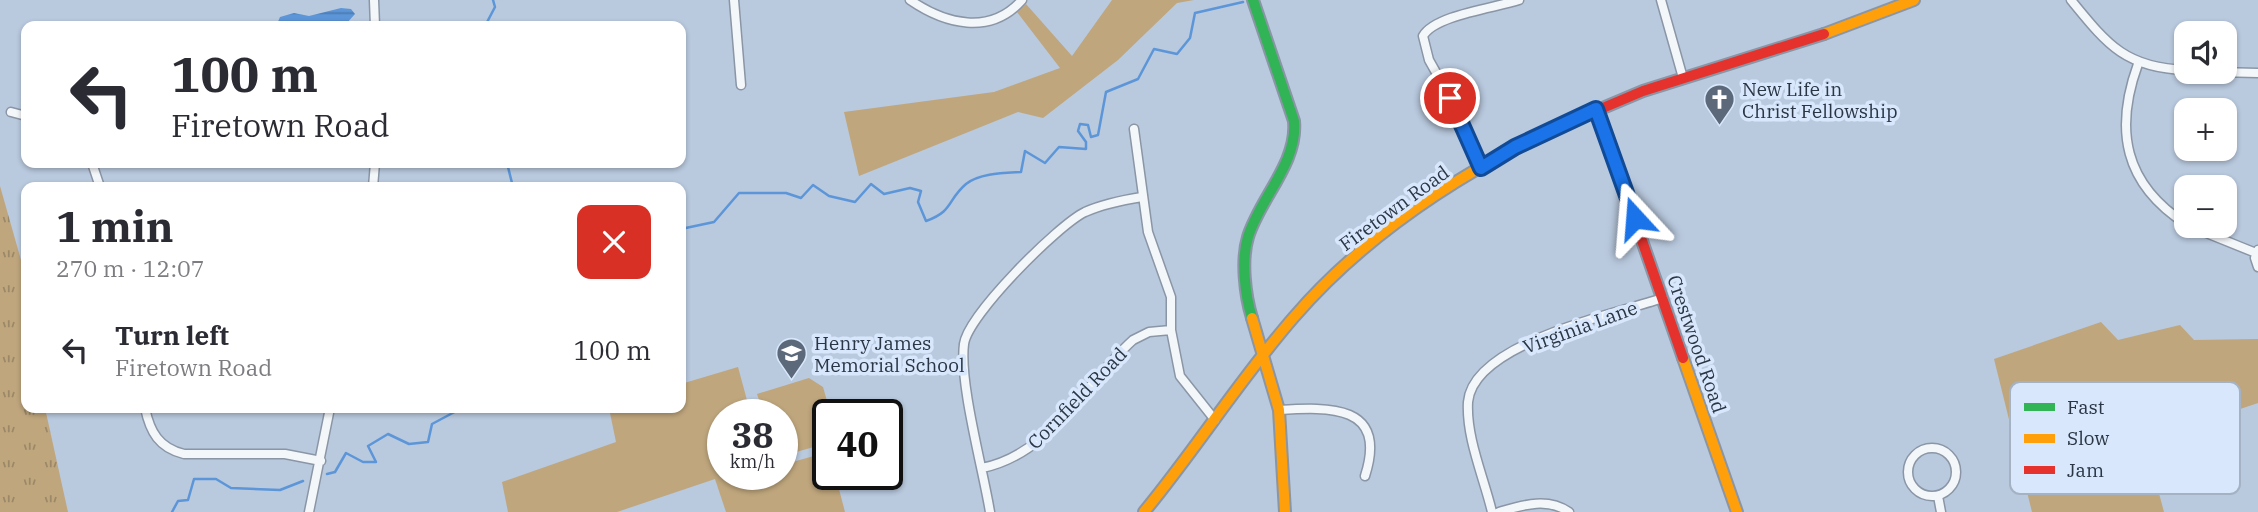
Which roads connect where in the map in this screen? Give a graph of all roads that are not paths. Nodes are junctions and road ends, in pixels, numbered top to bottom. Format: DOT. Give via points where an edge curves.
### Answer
graph roads {
  1 [pos="374,0"];
  2 [pos="734,0"];
  3 [pos="910,0"];
  4 [pos="1022,0"];
  5 [pos="1253,0"];
  6 [pos="1519,0"];
  7 [pos="1661,0"];
  8 [pos="1914,0"];
  9 [pos="2071,0"];
  10 [pos="1505,2"];
  11 [pos="375,21"];
  12 [pos="2138,64"];
  13 [pos="2174,69"];
  14 [pos="2237,73"];
  15 [pos="2258,74"];
  16 [pos="1683,78"];
  17 [pos="741,86"];
  18 [pos="1596,109"];
  19 [pos="11,112"];
  20 [pos="21,115"];
  21 [pos="1134,129"];
  22 [pos="1481,168"];
  23 [pos="1142,197"];
  24 [pos="2174,214"];
  25 [pos="2221,238"];
  26 [pos="2257,252"];
  27 [pos="2258,267"];
  28 [pos="1662,298"];
  29 [pos="1171,330"];
  30 [pos="1262,360"];
  31 [pos="1279,410"];
  32 [pos="146,413"];
  33 [pos="329,413"];
  34 [pos="1215,420"];
  35 [pos="321,461"];
  36 [pos="982,468"];
  37 [pos="1365,476"];
  38 [pos="1938,496"];
  39 [pos="309,512"];
  40 [pos="990,512"];
  41 [pos="1144,512"];
  42 [pos="1285,512"];
  43 [pos="1492,512"];
  44 [pos="1499,512"];
  45 [pos="1569,512"];
  46 [pos="1737,512"];
  47 [pos="1941,512"];
  1 -- 11 [label="street"];
  2 -- 17 [label="street"];
  3 -- 4 [label="street" via="933,15 963,24 1006,13"];
  5 -- 30 [label="street" via="1295,133 1248,237 1246,290"];
  6 -- 10 [label="street"];
  7 -- 16 [label="street"];
  8 -- 16 [label="street, Firetown Road"];
  9 -- 12 [label="street" via="2105,42"];
  10 -- 22 [label="street" via="1445,19 1423,36 1429,60 1461,117"];
  12 -- 13 [label="street"];
  12 -- 24 [label="street" via="2124,120 2131,159 2153,197"];
  14 -- 15 [label="street"];
  16 -- 18 [label="street, Firetown Road"];
  18 -- 22 [label="street, Firetown Road"];
  18 -- 28 [label="street, Crestwood Road"];
  19 -- 20 [label="street"];
  21 -- 23 [label="street"];
  22 -- 30 [label="street, Firetown Road" via="1351,260 1304,307"];
  23 -- 29 [label="street" via="1148,232 1167,278"];
  23 -- 36 [label="street" via="1086,212 1060,227 973,325 964,341 964,359"];
  25 -- 26 [label="street"];
  26 -- 27 [label="street"];
  28 -- 43 [label="street, Virginia Lane" via="1554,333 1497,360 1479,375 1470,393 1468,414"];
  28 -- 46 [label="street, Crestwood Road"];
  29 -- 34 [label="street" via="1180,376"];
  29 -- 36 [label="street, Cornfield Road" via="1149,332 1133,340 1033,447 1006,463"];
  30 -- 31 [label="street"];
  30 -- 34 [label="street, Firetown Road"];
  31 -- 37 [label="street" via="1321,407 1358,421 1366,430 1371,453"];
  31 -- 42 [label="street"];
  32 -- 35 [label="street" via="149,427 170,450 184,454 285,454"];
  33 -- 35 [label="street"];
  34 -- 41 [label="street, Firetown Road"];
  35 -- 39 [label="street"];
  36 -- 40 [label="street"];
  38 -- 38 [label="street" via="1952,486 1955,463 1943,450 1927,448 1909,465 1910,481 1922,494"];
  38 -- 47 [label="street"];
  44 -- 45 [label="street" via="1538,503"];
}
